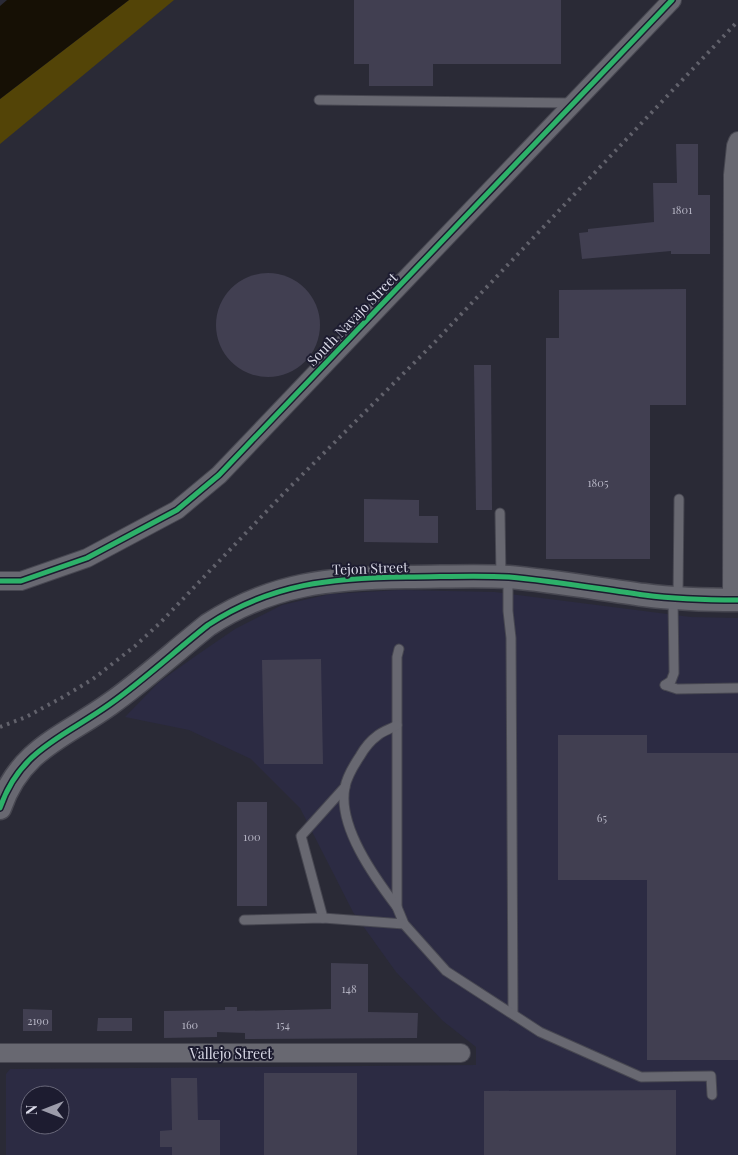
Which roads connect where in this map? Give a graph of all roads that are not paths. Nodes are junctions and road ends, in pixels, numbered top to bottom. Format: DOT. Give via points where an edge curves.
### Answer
graph roads {
  1 [pos="672,0"];
  2 [pos="319,100"];
  3 [pos="573,103"];
  4 [pos="738,141"];
  5 [pos="735,254"];
  6 [pos="679,499"];
  7 [pos="500,513"];
  8 [pos="504,577"];
  9 [pos="0,581"];
  10 [pos="676,598"];
  11 [pos="735,600"];
  12 [pos="399,649"];
  13 [pos="738,688"];
  14 [pos="397,725"];
  15 [pos="344,787"];
  16 [pos="0,808"];
  17 [pos="397,907"];
  18 [pos="323,918"];
  19 [pos="244,920"];
  20 [pos="404,924"];
  21 [pos="513,1014"];
  22 [pos="0,1052"];
  23 [pos="461,1052"];
  24 [pos="712,1095"];
  1 -- 3 [label="street, South Navajo Street"];
  2 -- 3 [label="lane"];
  3 -- 9 [label="street, South Navajo Street" via="219,475 177,510 88,558 20,581"];
  4 -- 5 [label="street" via="733,175"];
  5 -- 11 [label="street"];
  6 -- 10 [label="lane"];
  7 -- 8 [label="lane"];
  8 -- 10 [label="street, Tejon Street"];
  8 -- 16 [label="street, Tejon Street" via="337,579 297,586 241,606 208,625 110,705 32,756 12,782"];
  8 -- 21 [label="lane" via="511,638"];
  10 -- 11 [label="street, Tejon Street"];
  10 -- 13 [label="lane" via="674,673 665,685"];
  12 -- 14 [label="lane"];
  14 -- 15 [label="lane" via="377,736 366,747"];
  14 -- 17 [label="lane"];
  15 -- 17 [label="lane" via="350,826 365,862"];
  15 -- 18 [label="lane" via="301,836"];
  17 -- 20 [label="lane"];
  18 -- 19 [label="lane"];
  18 -- 20 [label="lane"];
  20 -- 21 [label="lane" via="446,971"];
  21 -- 24 [label="lane" via="540,1032 641,1077 712,1076"];
  22 -- 23 [label="street, Vallejo Street"];
}
